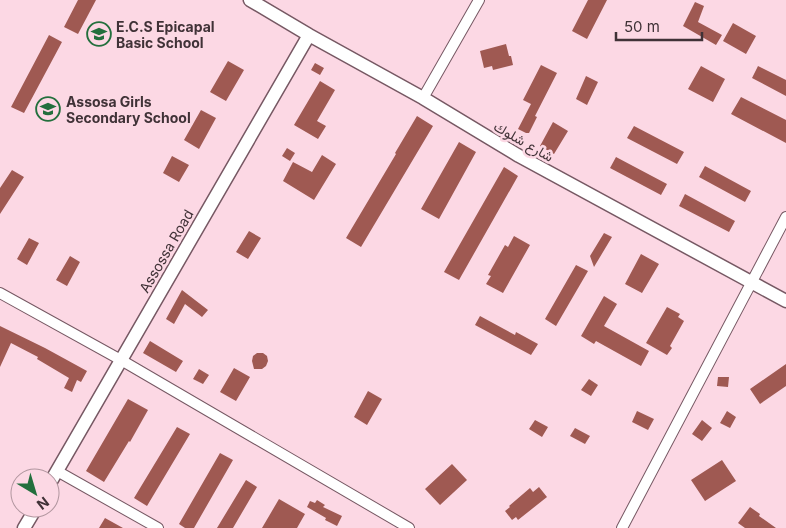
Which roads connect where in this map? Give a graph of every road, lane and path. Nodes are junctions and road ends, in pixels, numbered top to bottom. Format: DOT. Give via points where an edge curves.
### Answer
graph roads {
  1 [pos="250,0"];
  2 [pos="479,0"];
  3 [pos="309,35"];
  4 [pos="423,98"];
  5 [pos="786,217"];
  6 [pos="751,283"];
  7 [pos="0,293"];
  8 [pos="786,301"];
  9 [pos="121,360"];
  10 [pos="59,468"];
  11 [pos="60,473"];
  12 [pos="403,526"];
  13 [pos="158,528"];
  14 [pos="622,528"];
  1 -- 3 [label="street, شارع شلوك"];
  2 -- 4 [label="street"];
  3 -- 4 [label="street, شارع شلوك"];
  3 -- 9 [label="street, Assossa Road"];
  4 -- 6 [label="street, شارع شلوك" via="519,156"];
  5 -- 6 [label="street"];
  6 -- 8 [label="street, شارع شلوك"];
  6 -- 14 [label="street"];
  7 -- 9 [label="street"];
  9 -- 10 [label="street, Assossa Road"];
  9 -- 12 [label="street"];
  11 -- 13 [label="street"];
}
